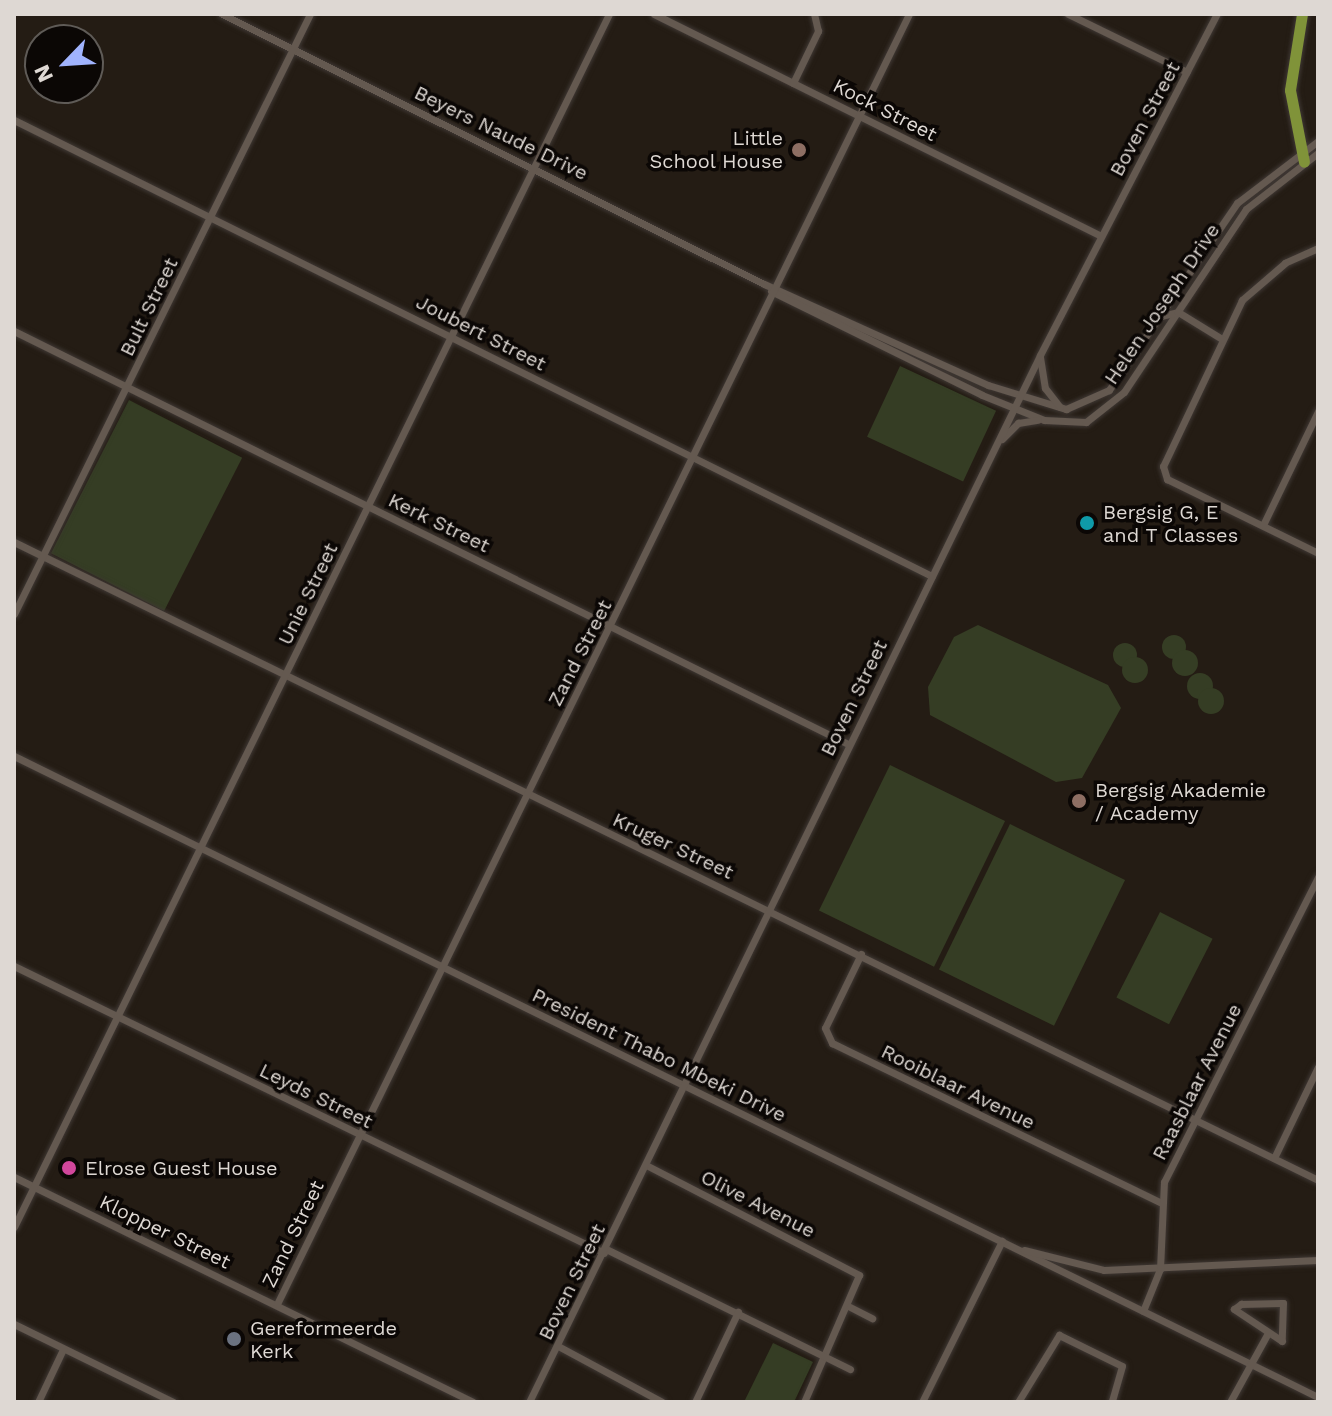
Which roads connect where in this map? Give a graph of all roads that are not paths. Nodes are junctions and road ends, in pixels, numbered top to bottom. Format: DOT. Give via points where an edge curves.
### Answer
graph roads {
  1 [pos="222,14"];
  2 [pos="310,14"];
  3 [pos="609,14"];
  4 [pos="654,14"];
  5 [pos="814,14"];
  6 [pos="909,14"];
  7 [pos="1068,14"];
  8 [pos="1217,14"];
  9 [pos="1302,14"];
  10 [pos="293,50"];
  11 [pos="1187,72"];
  12 [pos="793,83"];
  13 [pos="861,116"];
  14 [pos="14,120"];
  15 [pos="1318,141"];
  16 [pos="1318,153"];
  17 [pos="1302,157"];
  18 [pos="533,167"];
  19 [pos="212,216"];
  20 [pos="1101,236"];
  21 [pos="1318,248"];
  22 [pos="775,290"];
  23 [pos="1178,312"];
  24 [pos="1161,316"];
  25 [pos="14,331"];
  26 [pos="452,337"];
  27 [pos="1222,339"];
  28 [pos="1040,355"];
  29 [pos="128,386"];
  30 [pos="1020,395"];
  31 [pos="1015,407"];
  32 [pos="1061,407"];
  33 [pos="1318,411"];
  34 [pos="1044,420"];
  35 [pos="993,450"];
  36 [pos="692,457"];
  37 [pos="369,506"];
  38 [pos="1263,525"];
  39 [pos="14,542"];
  40 [pos="1318,553"];
  41 [pos="43,556"];
  42 [pos="932,576"];
  43 [pos="14,614"];
  44 [pos="612,626"];
  45 [pos="285,675"];
  46 [pos="848,744"];
  47 [pos="14,756"];
  48 [pos="527,794"];
  49 [pos="202,848"];
  50 [pos="1318,877"];
  51 [pos="772,910"];
  52 [pos="861,954"];
  53 [pos="14,966"];
  54 [pos="443,967"];
  55 [pos="117,1016"];
  56 [pos="1318,1067"];
  57 [pos="686,1085"];
  58 [pos="1196,1120"];
  59 [pos="358,1135"];
  60 [pos="1274,1158"];
  61 [pos="646,1165"];
  62 [pos="14,1177"];
  63 [pos="1318,1180"];
  64 [pos="34,1187"];
  65 [pos="1160,1202"];
  66 [pos="14,1227"];
  67 [pos="1002,1241"];
  68 [pos="1018,1249"];
  69 [pos="605,1251"];
  70 [pos="1318,1260"];
  71 [pos="1160,1269"];
  72 [pos="277,1304"];
  73 [pos="850,1307"];
  74 [pos="1143,1311"];
  75 [pos="738,1312"];
  76 [pos="872,1318"];
  77 [pos="14,1324"];
  78 [pos="1268,1333"];
  79 [pos="558,1346"];
  80 [pos="63,1349"];
  81 [pos="826,1357"];
  82 [pos="1249,1364"];
  83 [pos="850,1369"];
  84 [pos="1318,1397"];
  85 [pos="38,1402"];
  86 [pos="173,1402"];
  87 [pos="473,1402"];
  88 [pos="529,1402"];
  89 [pos="662,1402"];
  90 [pos="695,1402"];
  91 [pos="804,1402"];
  92 [pos="922,1402"];
  93 [pos="1018,1402"];
  94 [pos="1112,1402"];
  95 [pos="1230,1402"];
  1 -- 10 [label="street, Beyers Naude Drive"];
  2 -- 10 [label="street, Bult Street"];
  3 -- 18 [label="street, Unie Street"];
  4 -- 12 [label="street, Kock Street"];
  5 -- 12 [label="street" via="818,31"];
  6 -- 13 [label="street, Zand Street"];
  7 -- 11 [label="street"];
  8 -- 11 [label="street, Boven Street"];
  9 -- 17 [label="highway" via="1290,90"];
  10 -- 18 [label="street, Beyers Naude Drive"];
  10 -- 19 [label="street, Bult Street"];
  11 -- 20 [label="street, Boven Street"];
  12 -- 13 [label="street, Kock Street"];
  13 -- 20 [label="street, Kock Street"];
  13 -- 22 [label="street, Zand Street"];
  14 -- 19 [label="street, Joubert Street"];
  15 -- 17 [label="street, Helen Joseph Drive"];
  16 -- 17 [label="street, Helen Joseph Drive"];
  17 -- 23 [label="street, Helen Joseph Drive" via="1246,209"];
  17 -- 24 [label="street, Helen Joseph Drive" via="1237,203"];
  18 -- 22 [label="street, Beyers Naude Drive"];
  18 -- 26 [label="street, Unie Street"];
  19 -- 26 [label="street, Joubert Street"];
  19 -- 29 [label="street, Bult Street"];
  20 -- 28 [label="street, Boven Street"];
  21 -- 27 [label="street" via="1249,291"];
  22 -- 30 [label="street, Beyers Naude Drive"];
  22 -- 31 [label="street, Beyers Naude Drive"];
  22 -- 36 [label="street, Zand Street"];
  23 -- 24 [label="street"];
  23 -- 27 [label="street"];
  23 -- 34 [label="street, Helen Joseph Drive" via="1111,407 1086,422"];
  24 -- 32 [label="street, Helen Joseph Drive" via="1109,390 1094,402"];
  25 -- 29 [label="street, Kerk Street"];
  26 -- 36 [label="street, Joubert Street"];
  26 -- 37 [label="street, Unie Street"];
  27 -- 38 [label="street" via="1166,458 1167,479"];
  28 -- 30 [label="street, Boven Street"];
  28 -- 32 [label="street" via="1045,388"];
  29 -- 37 [label="street, Kerk Street"];
  29 -- 41 [label="street, Bult Street"];
  30 -- 31 [label="street, Boven Street"];
  30 -- 32 [label="street, Helen Joseph Drive"];
  31 -- 34 [label="street, Helen Joseph Drive"];
  31 -- 35 [label="street, Boven Street"];
  33 -- 38 [label="street"];
  34 -- 35 [label="street" via="1018,423"];
  35 -- 42 [label="street, Boven Street"];
  36 -- 42 [label="street, Joubert Street"];
  36 -- 44 [label="street, Zand Street"];
  37 -- 44 [label="street, Kerk Street"];
  37 -- 45 [label="street, Unie Street"];
  38 -- 40 [label="street"];
  39 -- 41 [label="street, Kruger Street"];
  41 -- 43 [label="street, Bult Street"];
  41 -- 45 [label="street, Kruger Street"];
  42 -- 46 [label="street, Boven Street"];
  44 -- 46 [label="street, Kerk Street"];
  44 -- 48 [label="street, Zand Street"];
  45 -- 48 [label="street, Kruger Street"];
  45 -- 49 [label="street, Unie Street"];
  46 -- 51 [label="street, Boven Street"];
  47 -- 49 [label="street, President Thabo Mbeki Drive"];
  48 -- 51 [label="street, Kruger Street"];
  48 -- 54 [label="street, Zand Street"];
  49 -- 54 [label="street, President Thabo Mbeki Drive"];
  49 -- 55 [label="street, Unie Street"];
  50 -- 58 [label="street, Raasblaar Avenue"];
  51 -- 52 [label="street, Kruger Street"];
  51 -- 57 [label="street, Boven Street"];
  52 -- 58 [label="street, Kruger Street"];
  52 -- 65 [label="street, Rooiblaar Avenue" via="825,1028 832,1043"];
  53 -- 55 [label="street, Leyds Street"];
  54 -- 57 [label="street, President Thabo Mbeki Drive"];
  54 -- 59 [label="street, Zand Street"];
  55 -- 59 [label="street, Leyds Street"];
  55 -- 64 [label="street, Unie Street"];
  56 -- 60 [label="street"];
  57 -- 61 [label="street, Boven Street"];
  57 -- 67 [label="street, President Thabo Mbeki Drive"];
  58 -- 60 [label="street, Kruger Street"];
  58 -- 65 [label="street, Raasblaar Avenue"];
  59 -- 69 [label="street, Leyds Street"];
  59 -- 72 [label="street, Zand Street"];
  60 -- 63 [label="street, Kruger Street"];
  61 -- 69 [label="street, Boven Street"];
  61 -- 73 [label="street, Olive Avenue" via="856,1272 860,1285"];
  62 -- 64 [label="street, Klopper Street"];
  64 -- 66 [label="street, Unie Street"];
  64 -- 72 [label="street, Klopper Street"];
  65 -- 71 [label="street, Raasblaar Avenue"];
  67 -- 68 [label="street, President Thabo Mbeki Drive"];
  67 -- 92 [label="street"];
  68 -- 71 [label="street, President Thabo Mbeki Drive" via="1104,1270"];
  68 -- 74 [label="street"];
  69 -- 75 [label="street, Leyds Street"];
  69 -- 79 [label="street, Boven Street"];
  70 -- 71 [label="street, President Thabo Mbeki Drive"];
  71 -- 74 [label="street, Raasblaar Avenue"];
  72 -- 87 [label="street, Klopper Street"];
  73 -- 76 [label="street"];
  73 -- 81 [label="street"];
  74 -- 82 [label="street"];
  75 -- 81 [label="street, Leyds Street"];
  75 -- 90 [label="street"];
  77 -- 80 [label="street"];
  78 -- 78 [label="street" via="1236,1315 1237,1305 1283,1303 1285,1339"];
  78 -- 82 [label="street"];
  79 -- 88 [label="street, Boven Street"];
  79 -- 89 [label="street"];
  80 -- 85 [label="street"];
  80 -- 86 [label="street"];
  81 -- 83 [label="street, Leyds Street"];
  81 -- 91 [label="street"];
  82 -- 84 [label="street"];
  82 -- 95 [label="street"];
  93 -- 94 [label="street" via="1051,1338 1071,1336 1119,1363 1123,1379"];
}
